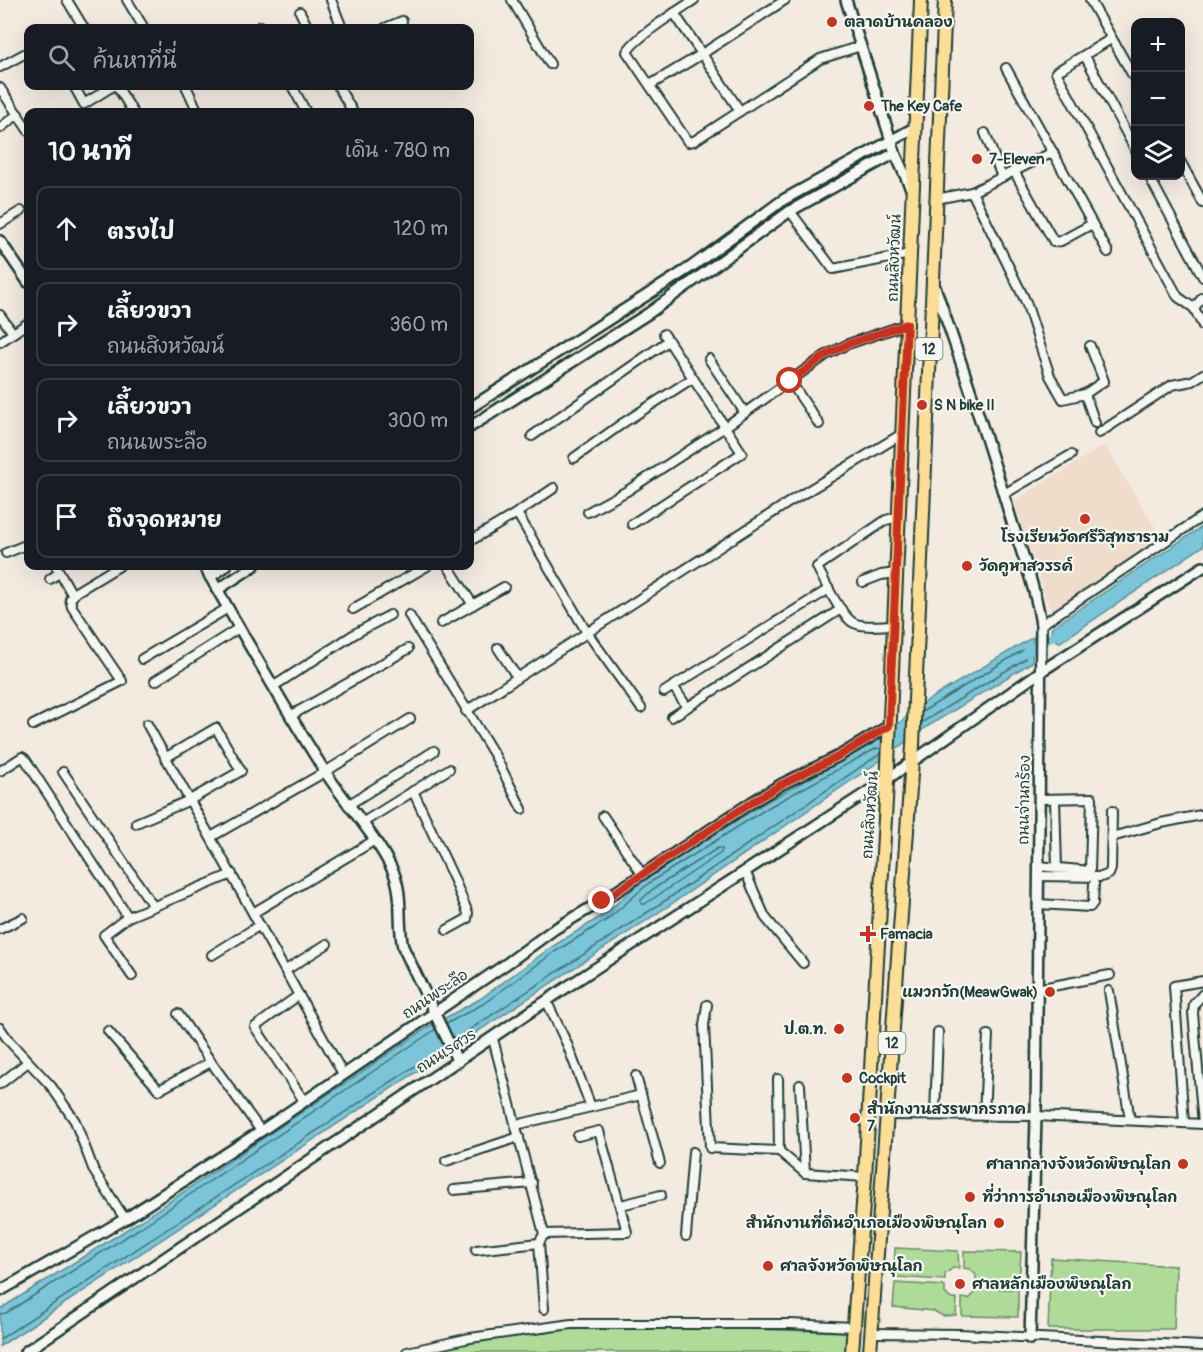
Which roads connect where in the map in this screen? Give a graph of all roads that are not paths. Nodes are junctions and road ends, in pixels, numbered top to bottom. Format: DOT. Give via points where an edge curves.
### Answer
graph roads {
  1 [pos="67,0"];
  2 [pos="127,0"];
  3 [pos="331,0"];
  4 [pos="512,0"];
  5 [pos="694,0"];
  6 [pos="785,0"];
  7 [pos="848,0"];
  8 [pos="921,0"];
  9 [pos="945,0"];
  10 [pos="1090,0"];
  11 [pos="774,3"];
  12 [pos="300,12"];
  13 [pos="674,13"];
  14 [pos="402,21"];
  15 [pos="82,24"];
  16 [pos="140,24"];
  17 [pos="306,24"];
  18 [pos="340,24"];
  19 [pos="395,24"];
  20 [pos="1112,39"];
  21 [pos="861,46"];
  22 [pos="24,54"];
  23 [pos="702,54"];
  24 [pos="1085,56"];
  25 [pos="550,64"];
  26 [pos="0,67"];
  27 [pos="1006,68"];
  28 [pos="1131,72"];
  29 [pos="650,85"];
  30 [pos="0,88"];
  31 [pos="76,90"];
  32 [pos="108,90"];
  33 [pos="118,90"];
  34 [pos="188,90"];
  35 [pos="294,90"];
  36 [pos="340,90"];
  37 [pos="130,108"];
  38 [pos="196,108"];
  39 [pos="304,108"];
  40 [pos="351,108"];
  41 [pos="740,111"];
  42 [pos="18,114"];
  43 [pos="24,124"];
  44 [pos="915,127"];
  45 [pos="0,128"];
  46 [pos="985,134"];
  47 [pos="891,140"];
  48 [pos="1131,142"];
  49 [pos="1053,152"];
  50 [pos="896,153"];
  51 [pos="1185,170"];
  52 [pos="1014,171"];
  53 [pos="1002,177"];
  54 [pos="1151,180"];
  55 [pos="912,191"];
  56 [pos="972,192"];
  57 [pos="936,199"];
  58 [pos="1203,203"];
  59 [pos="21,211"];
  60 [pos="790,211"];
  61 [pos="0,224"];
  62 [pos="1092,224"];
  63 [pos="0,241"];
  64 [pos="1108,252"];
  65 [pos="910,254"];
  66 [pos="24,276"];
  67 [pos="1203,277"];
  68 [pos="933,279"];
  69 [pos="1203,297"];
  70 [pos="1194,308"];
  71 [pos="0,315"];
  72 [pos="907,324"];
  73 [pos="24,325"];
  74 [pos="1203,326"];
  75 [pos="13,333"];
  76 [pos="0,342"];
  77 [pos="1090,346"];
  78 [pos="709,359"];
  79 [pos="1203,374"];
  80 [pos="693,378"];
  81 [pos="790,381"];
  82 [pos="1085,393"];
  83 [pos="474,405"];
  84 [pos="745,413"];
  85 [pos="1095,423"];
  86 [pos="474,424"];
  87 [pos="819,424"];
  88 [pos="725,427"];
  89 [pos="1099,433"];
  90 [pos="902,434"];
  91 [pos="532,436"];
  92 [pos="1071,455"];
  93 [pos="574,458"];
  94 [pos="554,488"];
  95 [pos="1004,494"];
  96 [pos="588,512"];
  97 [pos="517,513"];
  98 [pos="1203,516"];
  99 [pos="898,517"];
  100 [pos="632,524"];
  101 [pos="474,539"];
  102 [pos="24,546"];
  103 [pos="6,553"];
  104 [pos="1203,567"];
  105 [pos="56,570"];
  106 [pos="58,570"];
  107 [pos="112,570"];
  108 [pos="206,570"];
  109 [pos="220,570"];
  110 [pos="248,570"];
  111 [pos="420,570"];
  112 [pos="451,570"];
  113 [pos="896,573"];
  114 [pos="210,577"];
  115 [pos="50,579"];
  116 [pos="863,582"];
  117 [pos="504,587"];
  118 [pos="829,589"];
  119 [pos="218,590"];
  120 [pos="73,596"];
  121 [pos="473,605"];
  122 [pos="228,608"];
  123 [pos="353,609"];
  124 [pos="842,609"];
  125 [pos="390,615"];
  126 [pos="409,615"];
  127 [pos="441,623"];
  128 [pos="893,625"];
  129 [pos="1041,625"];
  130 [pos="239,628"];
  131 [pos="586,631"];
  132 [pos="498,648"];
  133 [pos="408,649"];
  134 [pos="142,659"];
  135 [pos="1040,672"];
  136 [pos="517,677"];
  137 [pos="155,681"];
  138 [pos="274,686"];
  139 [pos="673,686"];
  140 [pos="664,692"];
  141 [pos="687,707"];
  142 [pos="641,708"];
  143 [pos="466,711"];
  144 [pos="290,716"];
  145 [pos="672,717"];
  146 [pos="410,719"];
  147 [pos="147,724"];
  148 [pos="33,725"];
  149 [pos="889,726"];
  150 [pos="435,751"];
  151 [pos="165,758"];
  152 [pos="912,760"];
  153 [pos="449,769"];
  154 [pos="0,771"];
  155 [pos="63,772"];
  156 [pos="325,772"];
  157 [pos="886,780"];
  158 [pos="413,791"];
  159 [pos="1039,799"];
  160 [pos="1055,799"];
  161 [pos="190,800"];
  162 [pos="348,805"];
  163 [pos="522,809"];
  164 [pos="1112,811"];
  165 [pos="1200,815"];
  166 [pos="603,816"];
  167 [pos="136,823"];
  168 [pos="362,823"];
  169 [pos="211,837"];
  170 [pos="1112,837"];
  171 [pos="375,840"];
  172 [pos="1057,868"];
  173 [pos="745,871"];
  174 [pos="1038,871"];
  175 [pos="232,874"];
  176 [pos="642,874"];
  177 [pos="1094,884"];
  178 [pos="1038,904"];
  179 [pos="153,906"];
  180 [pos="253,913"];
  181 [pos="128,917"];
  182 [pos="23,918"];
  183 [pos="260,925"];
  184 [pos="0,929"];
  185 [pos="447,930"];
  186 [pos="327,944"];
  187 [pos="212,955"];
  188 [pos="803,963"];
  189 [pos="286,970"];
  190 [pos="1110,975"];
  191 [pos="132,976"];
  192 [pos="1203,981"];
  193 [pos="1036,989"];
  194 [pos="1109,991"];
  195 [pos="300,994"];
  196 [pos="1203,994"];
  197 [pos="547,1002"];
  198 [pos="707,1005"];
  199 [pos="178,1014"];
  200 [pos="435,1015"];
  201 [pos="0,1028"];
  202 [pos="108,1031"];
  203 [pos="938,1032"];
  204 [pos="988,1035"];
  205 [pos="493,1039"];
  206 [pos="455,1057"];
  207 [pos="28,1062"];
  208 [pos="211,1062"];
  209 [pos="343,1074"];
  210 [pos="636,1076"];
  211 [pos="778,1079"];
  212 [pos="0,1084"];
  213 [pos="800,1085"];
  214 [pos="641,1095"];
  215 [pos="304,1101"];
  216 [pos="591,1107"];
  217 [pos="868,1114"];
  218 [pos="887,1115"];
  219 [pos="935,1115"];
  220 [pos="984,1116"];
  221 [pos="1036,1116"];
  222 [pos="1130,1120"];
  223 [pos="1184,1123"];
  224 [pos="1203,1124"];
  225 [pos="516,1125"];
  226 [pos="261,1131"];
  227 [pos="578,1136"];
  228 [pos="519,1137"];
  229 [pos="779,1151"];
  230 [pos="693,1152"];
  231 [pos="446,1161"];
  232 [pos="660,1163"];
  233 [pos="805,1173"];
  234 [pos="865,1177"];
  235 [pos="532,1183"];
  236 [pos="454,1190"];
  237 [pos="661,1195"];
  238 [pos="621,1205"];
  239 [pos="125,1219"];
  240 [pos="544,1234"];
  241 [pos="686,1236"];
  242 [pos="539,1243"];
  243 [pos="476,1250"];
  244 [pos="1,1289"];
  245 [pos="544,1309"];
  246 [pos="853,1327"];
  247 [pos="1030,1339"];
  248 [pos="871,1342"];
  249 [pos="1203,1346"];
  250 [pos="852,1348"];
  251 [pos="25,1352"];
  252 [pos="407,1352"];
  1 -- 15 [label="street"];
  2 -- 16 [label="street"];
  3 -- 18 [label="street"];
  4 -- 25 [label="street"];
  5 -- 13 [label="street"];
  6 -- 11 [label="street"];
  7 -- 21 [label="street"];
  8 -- 44 [label="main road, ถนนสิงหวัฒน์ / 12"];
  9 -- 57 [label="main road, 12"];
  10 -- 20 [label="street"];
  11 -- 23 [label="street"];
  12 -- 17 [label="street"];
  13 -- 23 [label="street"];
  13 -- 29 [label="street" via="628,49 628,55"];
  14 -- 19 [label="street"];
  20 -- 24 [label="street"];
  20 -- 28 [label="street"];
  21 -- 41 [label="street" via="821,58"];
  21 -- 47 [label="street"];
  22 -- 26 [label="street"];
  23 -- 29 [label="street"];
  23 -- 41 [label="street"];
  24 -- 48 [label="street"];
  24 -- 70 [label="street" via="1056,72 1178,297"];
  27 -- 49 [label="street"];
  29 -- 41 [label="street" via="688,142"];
  30 -- 42 [label="street"];
  31 -- 32 [label="street" via="84,104"];
  33 -- 37 [label="street"];
  34 -- 38 [label="street"];
  35 -- 39 [label="street"];
  36 -- 40 [label="street"];
  42 -- 43 [label="street"];
  42 -- 45 [label="street"];
  44 -- 47 [label="street"];
  44 -- 55 [label="main road, ถนนสิงหวัฒน์ / 12"];
  46 -- 53 [label="street"];
  47 -- 50 [label="street"];
  47 -- 83 [label="street" via="783,200 681,273"];
  49 -- 52 [label="street"];
  49 -- 62 [label="street"];
  50 -- 55 [label="street"];
  50 -- 60 [label="street"];
  51 -- 58 [label="street"];
  52 -- 53 [label="street"];
  52 -- 62 [label="street" via="1054,242"];
  53 -- 56 [label="street"];
  54 -- 67 [label="street"];
  55 -- 65 [label="main road, ถนนสิงหวัฒน์ / 12"];
  56 -- 57 [label="street"];
  56 -- 82 [label="street" via="1026,302 1050,376 1063,399"];
  57 -- 68 [label="main road, 12"];
  59 -- 61 [label="street"];
  60 -- 65 [label="street" via="833,269"];
  60 -- 86 [label="street" via="649,313"];
  62 -- 64 [label="street"];
  63 -- 66 [label="street"];
  65 -- 72 [label="main road, ถนนสิงหวัฒน์ / 12"];
  68 -- 95 [label="street, ถนนจ่านกร้อง"];
  68 -- 152 [label="main road, 12"];
  69 -- 70 [label="street"];
  70 -- 74 [label="street"];
  71 -- 75 [label="street"];
  72 -- 81 [label="street" via="848,344"];
  72 -- 90 [label="main road, ถนนสิงหวัฒน์ / 12"];
  73 -- 75 [label="street"];
  75 -- 76 [label="street"];
  77 -- 82 [label="street" via="1104,381"];
  78 -- 84 [label="street"];
  79 -- 89 [label="street" via="1172,386"];
  80 -- 88 [label="street"];
  80 -- 91 [label="street" via="666,337"];
  80 -- 93 [label="street"];
  81 -- 84 [label="street"];
  81 -- 87 [label="street"];
  82 -- 85 [label="street"];
  84 -- 88 [label="street"];
  88 -- 96 [label="street"];
  88 -- 100 [label="street" via="742,453"];
  90 -- 99 [label="main road, ถนนสิงหวัฒน์ / 12"];
  90 -- 131 [label="street"];
  92 -- 95 [label="street"];
  94 -- 97 [label="street"];
  95 -- 129 [label="street, ถนนจ่านกร้อง"];
  97 -- 101 [label="street"];
  97 -- 131 [label="street"];
  98 -- 129 [label="street"];
  99 -- 113 [label="main road, ถนนสิงหวัฒน์ / 12"];
  99 -- 118 [label="street" via="886,520 817,567"];
  102 -- 103 [label="street"];
  104 -- 135 [label="street, ถนนเรศวร"];
  105 -- 115 [label="street"];
  106 -- 120 [label="street"];
  107 -- 120 [label="street"];
  108 -- 114 [label="street"];
  109 -- 114 [label="street"];
  110 -- 119 [label="street"];
  111 -- 123 [label="street"];
  112 -- 121 [label="street"];
  113 -- 116 [label="street"];
  113 -- 128 [label="main road, ถนนสิงหวัฒน์ / 12"];
  114 -- 119 [label="street"];
  117 -- 121 [label="street"];
  118 -- 124 [label="street"];
  118 -- 139 [label="street"];
  119 -- 122 [label="street"];
  120 -- 148 [label="street" via="72,607 122,681"];
  121 -- 127 [label="street"];
  122 -- 130 [label="street"];
  122 -- 134 [label="street"];
  124 -- 128 [label="street" via="856,624"];
  124 -- 141 [label="street"];
  125 -- 138 [label="street"];
  126 -- 143 [label="street"];
  128 -- 149 [label="main road, ถนนสิงหวัฒน์ / 12"];
  129 -- 135 [label="street, ถนนจ่านกร้อง"];
  130 -- 137 [label="street"];
  130 -- 138 [label="street"];
  131 -- 136 [label="street"];
  131 -- 142 [label="street"];
  132 -- 136 [label="street"];
  133 -- 144 [label="street"];
  135 -- 152 [label="street, ถนนเรศวร"];
  135 -- 159 [label="street, ถนนจ่านกร้อง"];
  136 -- 143 [label="street"];
  138 -- 144 [label="street"];
  139 -- 140 [label="street"];
  139 -- 141 [label="street"];
  141 -- 145 [label="street"];
  143 -- 163 [label="street"];
  144 -- 156 [label="street"];
  146 -- 156 [label="street"];
  147 -- 151 [label="street"];
  149 -- 157 [label="main road, ถนนสิงหวัฒน์ / 12"];
  149 -- 176 [label="street, ถนนพระลือ" via="762,796"];
  150 -- 162 [label="street"];
  151 -- 161 [label="street"];
  151 -- 161 [label="street" via="216,728 241,771"];
  152 -- 157 [label="street, ถนนเรศวร"];
  152 -- 218 [label="main road, 12"];
  153 -- 158 [label="street"];
  154 -- 181 [label="street" via="22,757 25,759"];
  155 -- 179 [label="street"];
  156 -- 162 [label="street"];
  156 -- 169 [label="street"];
  157 -- 173 [label="street, ถนนเรศวร"];
  157 -- 217 [label="main road, ถนนสิงหวัฒน์ / 12"];
  158 -- 168 [label="street"];
  158 -- 185 [label="street" via="468,913 466,919"];
  159 -- 160 [label="street"];
  159 -- 174 [label="street, ถนนจ่านกร้อง"];
  160 -- 172 [label="street"];
  160 -- 172 [label="street" via="1092,798 1090,871"];
  161 -- 167 [label="street"];
  161 -- 169 [label="street"];
  162 -- 168 [label="street"];
  164 -- 170 [label="street"];
  165 -- 170 [label="street"];
  166 -- 176 [label="street"];
  168 -- 171 [label="street"];
  169 -- 175 [label="street"];
  170 -- 174 [label="street" via="1111,869 1107,876"];
  171 -- 180 [label="street"];
  171 -- 200 [label="street" via="398,884 403,947"];
  172 -- 174 [label="street"];
  173 -- 188 [label="street" via="765,917"];
  173 -- 197 [label="street, ถนนเรศวร"];
  174 -- 178 [label="street, ถนนจ่านกร้อง"];
  175 -- 179 [label="street"];
  175 -- 180 [label="street"];
  176 -- 200 [label="street, ถนนพระลือ" via="553,930"];
  177 -- 178 [label="street" via="1090,907"];
  178 -- 193 [label="street, ถนนจ่านกร้อง"];
  179 -- 181 [label="street"];
  180 -- 183 [label="street"];
  181 -- 191 [label="street" via="104,935"];
  182 -- 184 [label="street"];
  183 -- 187 [label="street"];
  183 -- 189 [label="street"];
  186 -- 189 [label="street"];
  189 -- 195 [label="street"];
  190 -- 193 [label="street"];
  192 -- 223 [label="street" via="1174,986"];
  193 -- 221 [label="street, ถนนจ่านกร้อง"];
  194 -- 222 [label="street"];
  195 -- 209 [label="street"];
  195 -- 215 [label="street" via="255,1027"];
  196 -- 224 [label="street" via="1194,1004 1193,1012"];
  197 -- 205 [label="street, ถนนเรศวร"];
  197 -- 216 [label="street"];
  198 -- 229 [label="street" via="704,1024 710,1148"];
  199 -- 208 [label="street"];
  200 -- 206 [label="street"];
  200 -- 209 [label="street, ถนนพระลือ"];
  201 -- 207 [label="street"];
  202 -- 208 [label="street" via="159,1090"];
  203 -- 219 [label="street"];
  204 -- 220 [label="street"];
  205 -- 206 [label="street, ถนนเรศวร"];
  205 -- 225 [label="street"];
  206 -- 251 [label="street, ถนนเรศวร"];
  207 -- 212 [label="street"];
  207 -- 239 [label="street" via="51,1086 75,1121 94,1171"];
  208 -- 226 [label="street"];
  209 -- 215 [label="street, ถนนพระลือ"];
  210 -- 214 [label="street"];
  211 -- 229 [label="street"];
  213 -- 233 [label="street"];
  214 -- 216 [label="street"];
  214 -- 232 [label="street"];
  215 -- 226 [label="street, ถนนพระลือ"];
  216 -- 225 [label="street"];
  217 -- 218 [label="main road"];
  217 -- 234 [label="main road, ถนนสิงหวัฒน์ / 12"];
  218 -- 219 [label="street"];
  218 -- 248 [label="main road, 12"];
  219 -- 220 [label="street"];
  220 -- 221 [label="street"];
  221 -- 222 [label="street"];
  221 -- 247 [label="street, ถนนจ่านกร้อง"];
  222 -- 223 [label="street"];
  223 -- 224 [label="street"];
  225 -- 228 [label="street"];
  226 -- 239 [label="street, ถนนพระลือ"];
  227 -- 238 [label="street" via="599,1131"];
  228 -- 231 [label="street"];
  228 -- 235 [label="street"];
  229 -- 233 [label="street"];
  230 -- 241 [label="street"];
  233 -- 234 [label="street"];
  234 -- 246 [label="main road, ถนนสิงหวัฒน์ / 12"];
  235 -- 236 [label="street"];
  235 -- 240 [label="street"];
  237 -- 238 [label="street"];
  238 -- 240 [label="street" via="627,1232"];
  239 -- 244 [label="street, ถนนพระลือ"];
  240 -- 242 [label="street"];
  242 -- 243 [label="street"];
  242 -- 245 [label="street"];
  246 -- 250 [label="main road, ถนนสิงหวัฒน์ / 12"];
  246 -- 252 [label="street" via="571,1324 470,1338"];
  247 -- 248 [label="street" via="959,1334"];
  247 -- 249 [label="street"];
}
